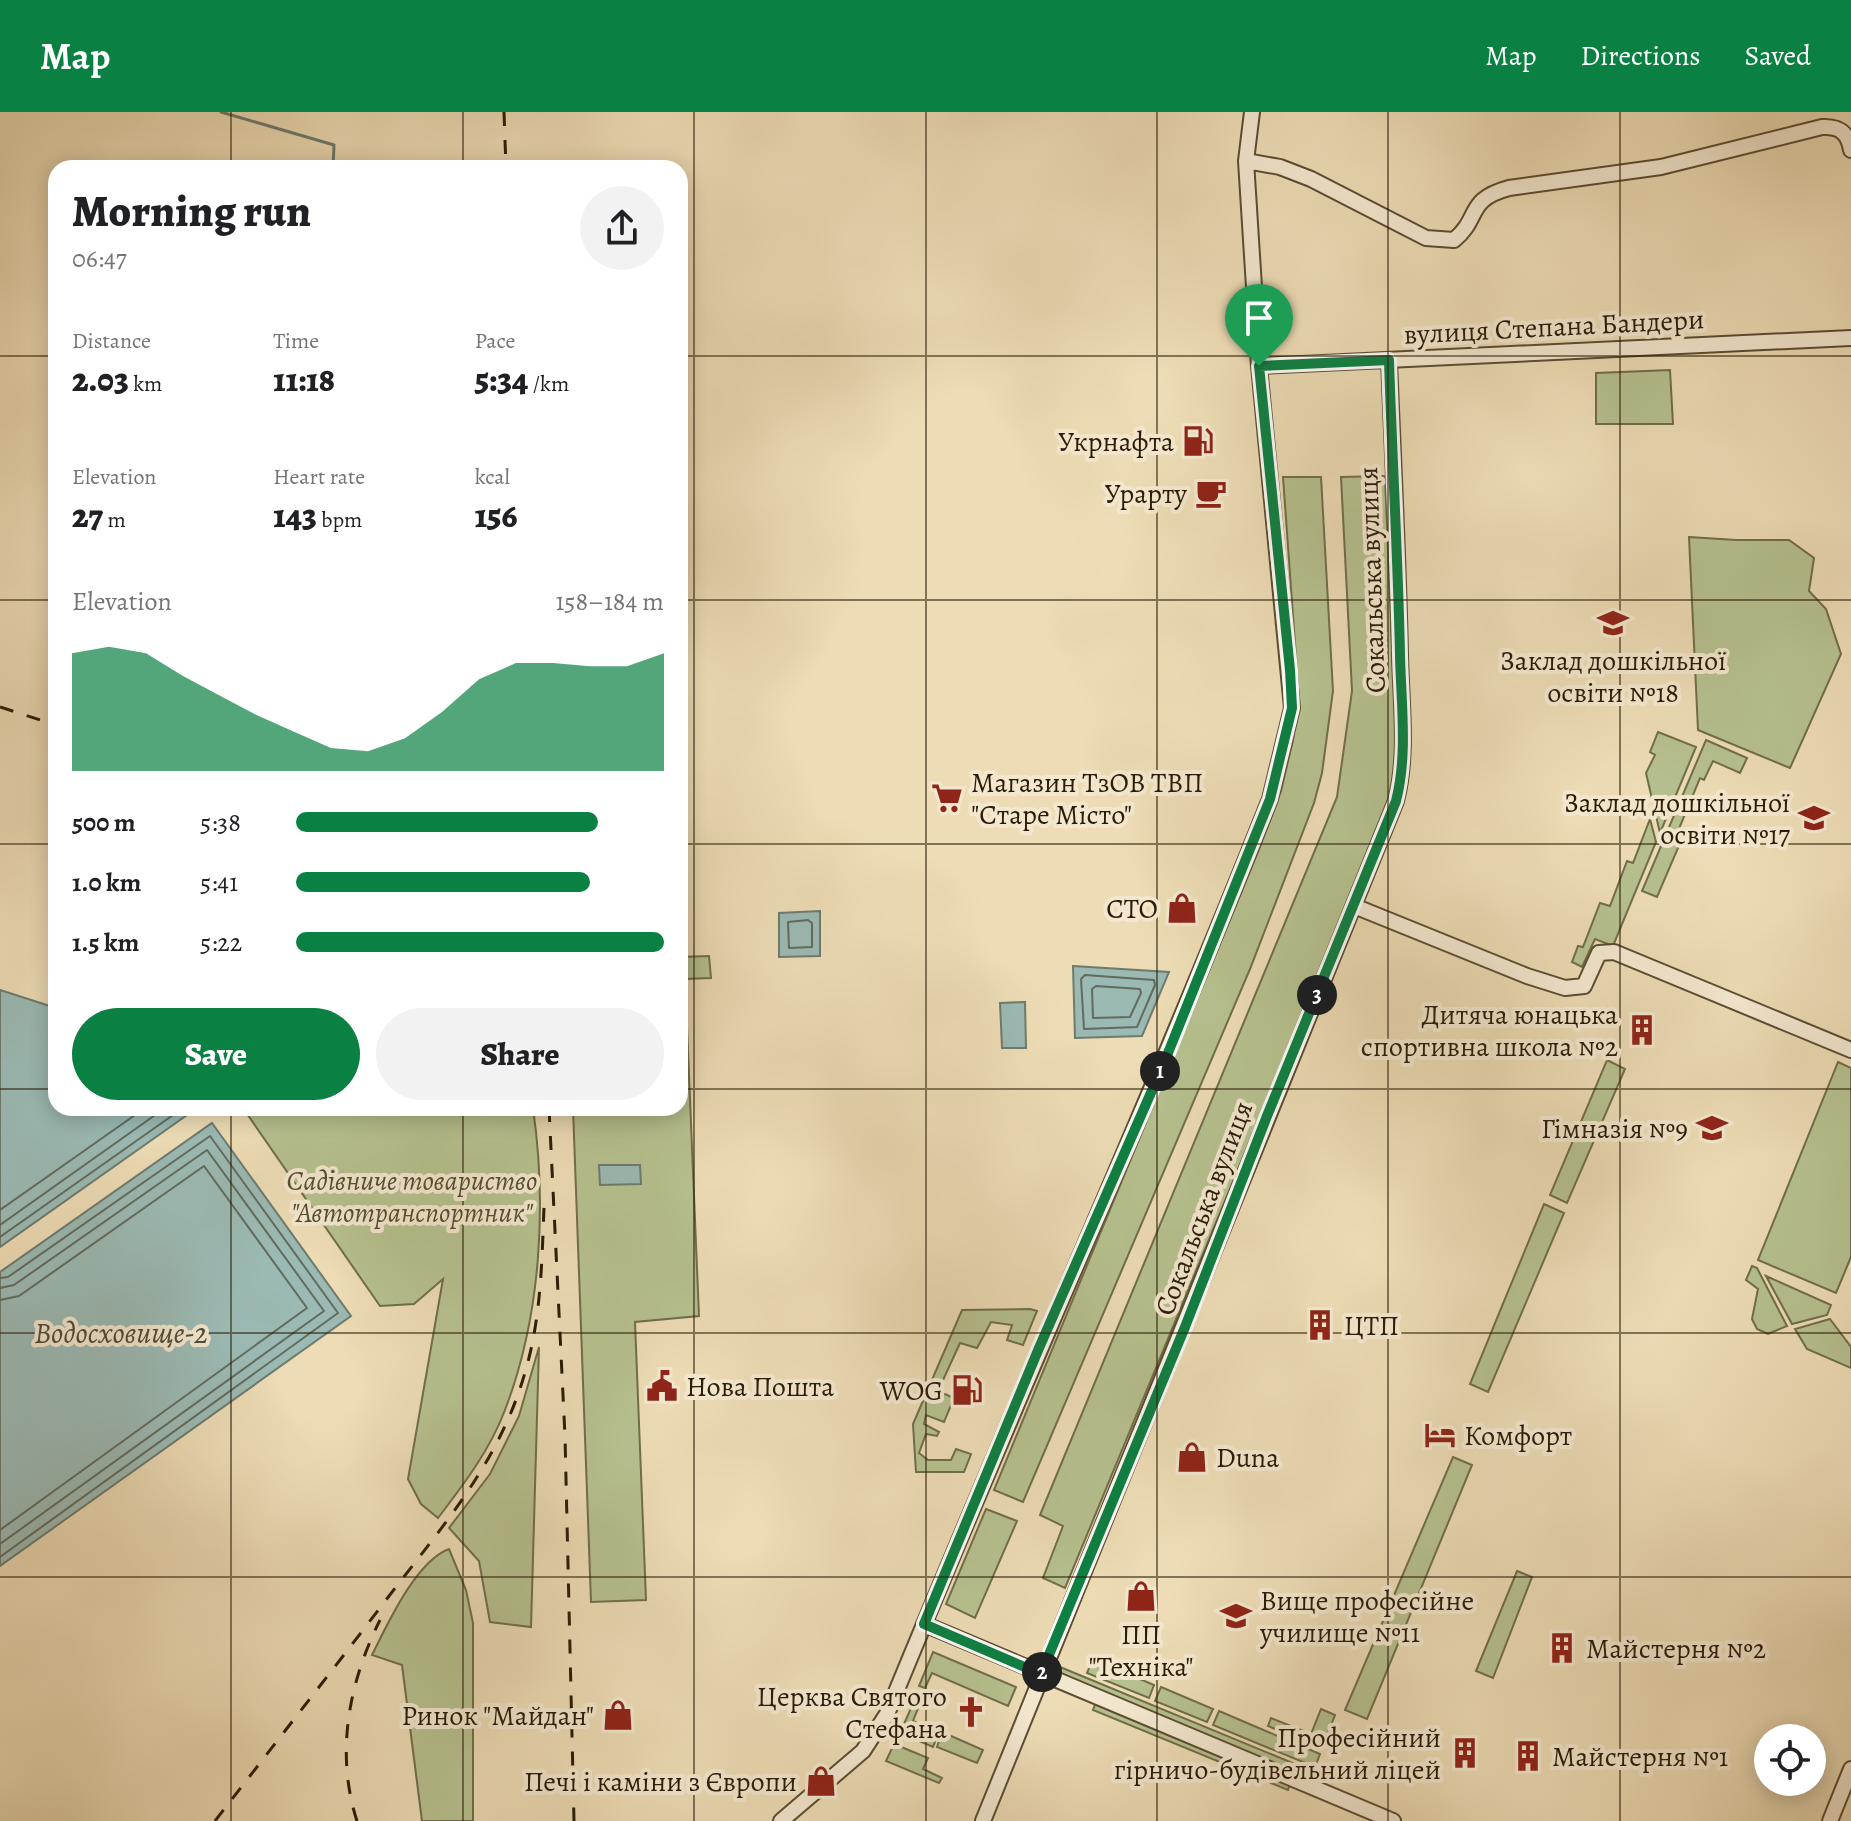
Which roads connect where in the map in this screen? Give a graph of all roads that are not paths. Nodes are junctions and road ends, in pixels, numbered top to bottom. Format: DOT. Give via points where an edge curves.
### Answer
graph roads {
  1 [pos="1252,112"];
  2 [pos="1851,150"];
  3 [pos="1246,161"];
  4 [pos="1851,338"];
  5 [pos="1389,360"];
  6 [pos="1259,366"];
  7 [pos="1354,906"];
  8 [pos="1851,1050"];
  9 [pos="924,1624"];
  10 [pos="1041,1674"];
  11 [pos="1851,1769"];
  12 [pos="781,1821"];
  13 [pos="983,1821"];
  14 [pos="1393,1821"];
  15 [pos="1830,1821"];
  1 -- 3 [label="street"];
  2 -- 3 [label="street" via="1840,130 1822,127 1661,167 1509,188 1475,207 1465,231 1454,240 1426,238 1311,179"];
  3 -- 6 [label="street"];
  4 -- 5 [label="street, вулиця Степана Бандери"];
  5 -- 6 [label="street, вулиця Степана Бандери"];
  5 -- 7 [label="street, Сокальська вулиця" via="1402,775"];
  6 -- 9 [label="street" via="1290,670 1292,708 1281,762 1164,1063"];
  7 -- 8 [label="street" via="1565,988 1584,986 1599,953 1614,952"];
  7 -- 10 [label="street, Сокальська вулиця"];
  9 -- 10 [label="street"];
  9 -- 12 [label="street" via="887,1714 869,1743"];
  10 -- 13 [label="street, Сокальська вулиця"];
  10 -- 14 [label="street"];
  11 -- 15 [label="street"];
}
